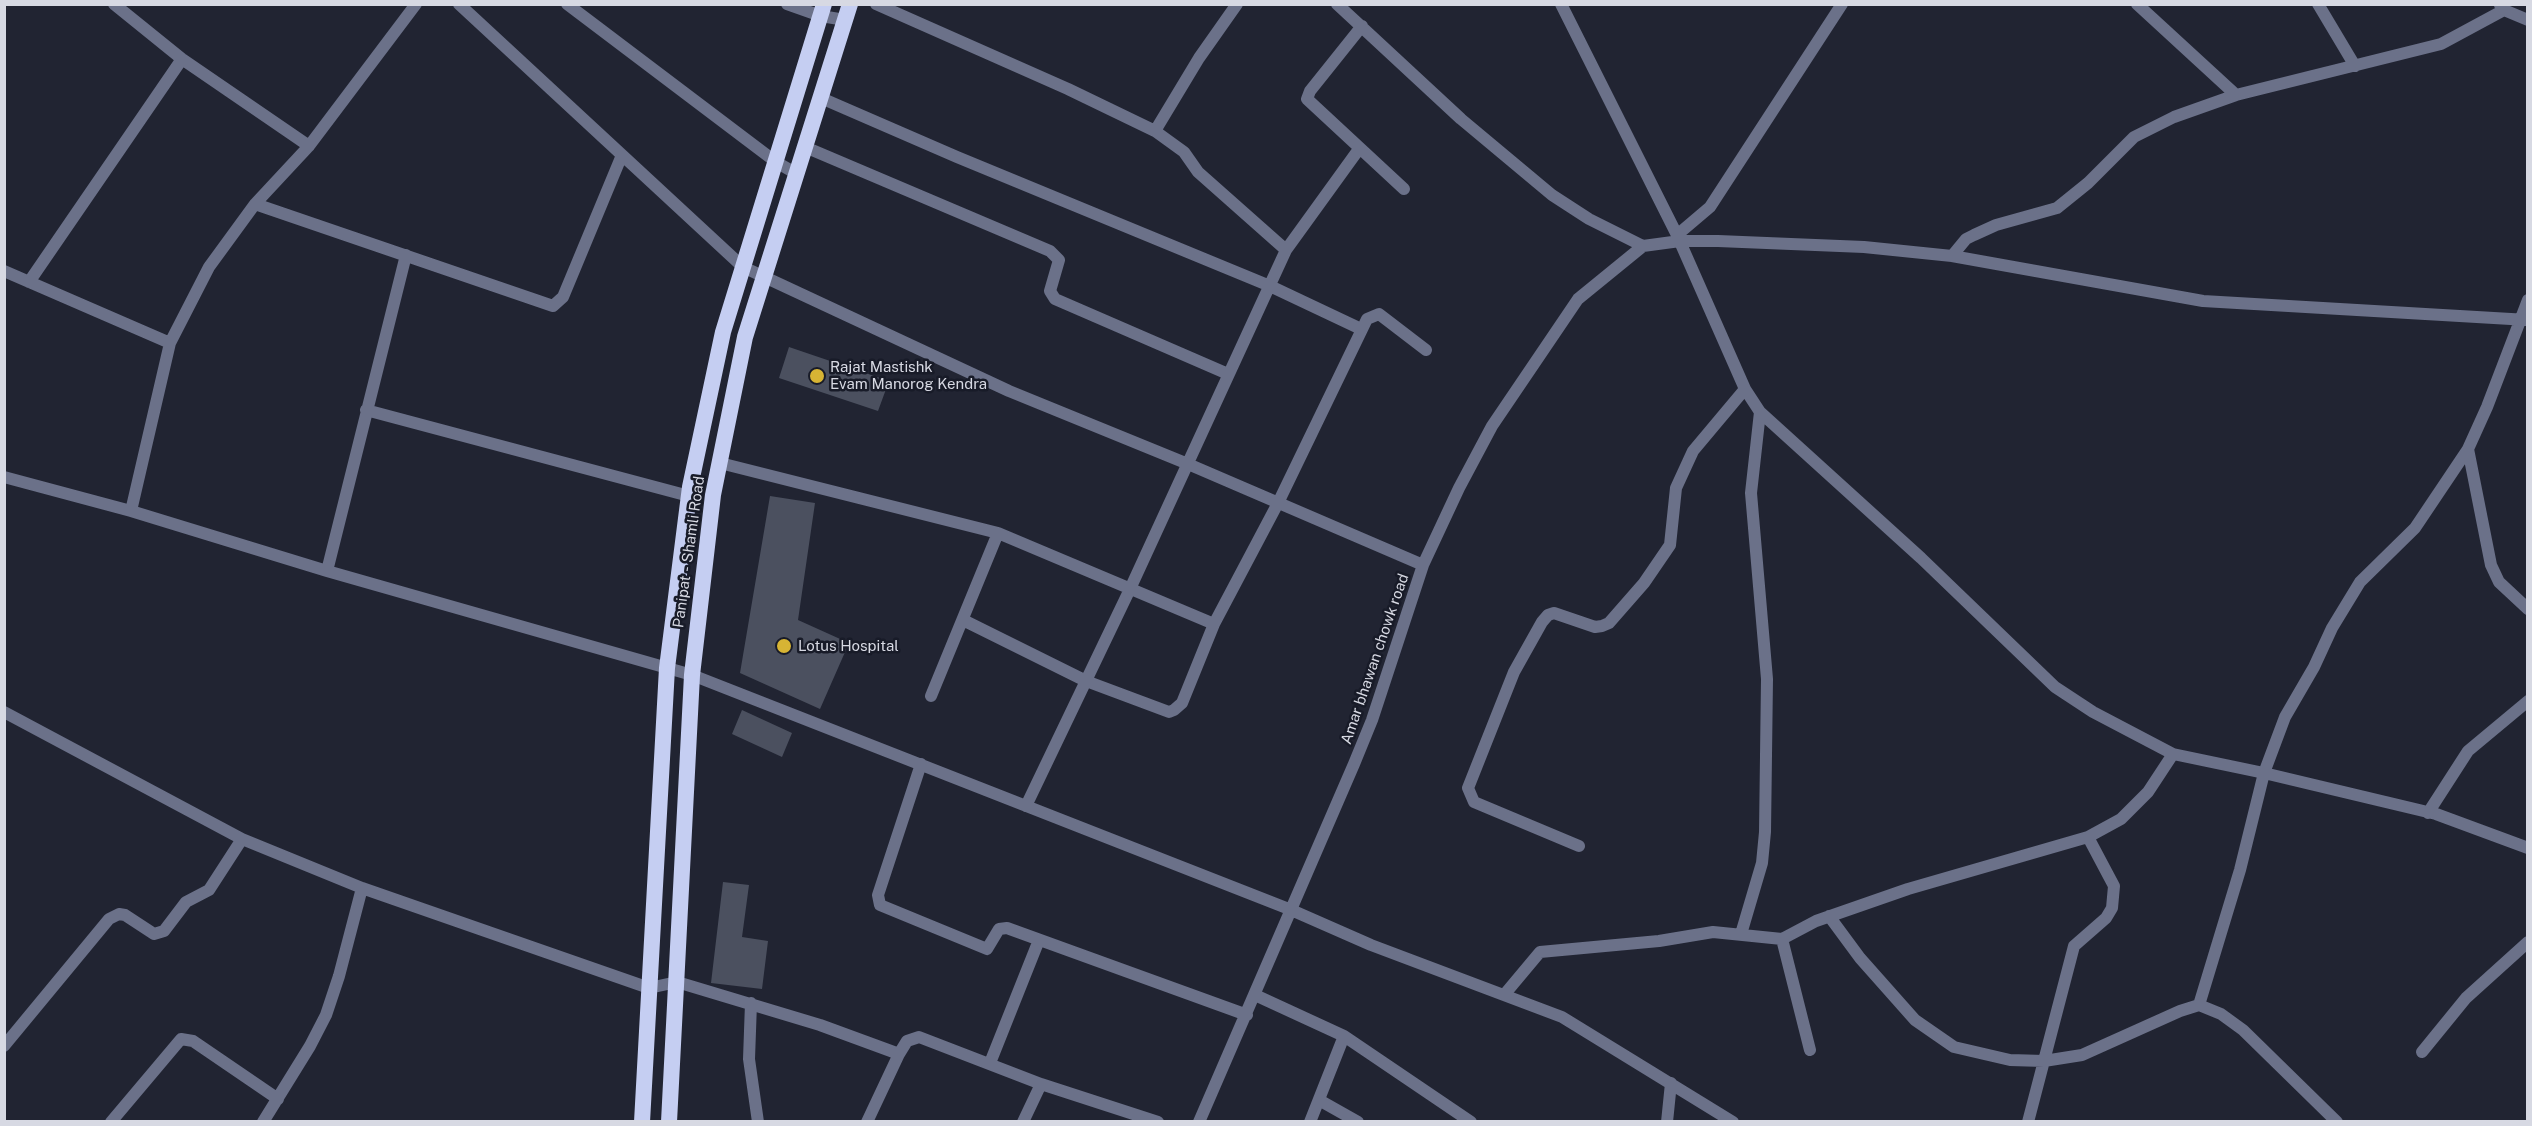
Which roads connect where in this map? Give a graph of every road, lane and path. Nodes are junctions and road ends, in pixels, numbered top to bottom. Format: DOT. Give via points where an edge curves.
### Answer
graph roads {
  1 [pos="114,4"];
  2 [pos="416,4"];
  3 [pos="459,4"];
  4 [pos="567,4"];
  5 [pos="787,4"];
  6 [pos="876,4"];
  7 [pos="1237,4"];
  8 [pos="1337,4"];
  9 [pos="1561,4"];
  10 [pos="1842,4"];
  11 [pos="2137,4"];
  12 [pos="2318,4"];
  13 [pos="2502,7"];
  14 [pos="823,10"];
  15 [pos="848,12"];
  16 [pos="2528,20"];
  17 [pos="1362,26"];
  18 [pos="183,59"];
  19 [pos="2355,66"];
  20 [pos="2236,95"];
  21 [pos="821,98"];
  22 [pos="1155,131"];
  23 [pos="309,146"];
  24 [pos="805,147"];
  25 [pos="1359,149"];
  26 [pos="622,155"];
  27 [pos="776,162"];
  28 [pos="797,174"];
  29 [pos="1404,189"];
  30 [pos="255,204"];
  31 [pos="1679,238"];
  32 [pos="1643,246"];
  33 [pos="1286,250"];
  34 [pos="406,255"];
  35 [pos="1952,256"];
  36 [pos="743,267"];
  37 [pos="4,271"];
  38 [pos="764,279"];
  39 [pos="29,282"];
  40 [pos="1270,286"];
  41 [pos="2528,300"];
  42 [pos="2523,319"];
  43 [pos="1361,329"];
  44 [pos="170,343"];
  45 [pos="1426,350"];
  46 [pos="1228,374"];
  47 [pos="1745,389"];
  48 [pos="366,410"];
  49 [pos="1760,412"];
  50 [pos="2468,449"];
  51 [pos="720,463"];
  52 [pos="1188,464"];
  53 [pos="4,477"];
  54 [pos="689,496"];
  55 [pos="1278,503"];
  56 [pos="131,511"];
  57 [pos="998,533"];
  58 [pos="1423,565"];
  59 [pos="327,571"];
  60 [pos="1130,589"];
  61 [pos="2528,609"];
  62 [pos="963,620"];
  63 [pos="1214,624"];
  64 [pos="667,668"];
  65 [pos="692,675"];
  66 [pos="1086,681"];
  67 [pos="931,696"];
  68 [pos="2528,701"];
  69 [pos="4,712"];
  70 [pos="2173,754"];
  71 [pos="921,764"];
  72 [pos="2264,773"];
  73 [pos="1026,806"];
  74 [pos="2428,813"];
  75 [pos="2088,837"];
  76 [pos="242,839"];
  77 [pos="1579,846"];
  78 [pos="2528,848"];
  79 [pos="362,888"];
  80 [pos="1289,909"];
  81 [pos="1830,916"];
  82 [pos="1741,934"];
  83 [pos="1782,939"];
  84 [pos="1039,940"];
  85 [pos="2528,942"];
  86 [pos="677,982"];
  87 [pos="649,988"];
  88 [pos="1255,995"];
  89 [pos="1504,995"];
  90 [pos="751,1003"];
  91 [pos="2199,1005"];
  92 [pos="1247,1015"];
  93 [pos="1344,1036"];
  94 [pos="4,1046"];
  95 [pos="1810,1050"];
  96 [pos="2422,1052"];
  97 [pos="899,1054"];
  98 [pos="2044,1061"];
  99 [pos="990,1063"];
  100 [pos="1671,1083"];
  101 [pos="1041,1084"];
  102 [pos="278,1099"];
  103 [pos="1319,1100"];
  104 [pos="1355,1121"];
  105 [pos="111,1122"];
  106 [pos="263,1122"];
  107 [pos="642,1122"];
  108 [pos="669,1122"];
  109 [pos="758,1122"];
  110 [pos="867,1122"];
  111 [pos="1023,1122"];
  112 [pos="1158,1122"];
  113 [pos="1198,1122"];
  114 [pos="1310,1122"];
  115 [pos="1471,1122"];
  116 [pos="1667,1122"];
  117 [pos="1733,1122"];
  118 [pos="2028,1122"];
  119 [pos="2337,1122"];
  1 -- 18 [label="street"];
  2 -- 23 [label="street"];
  3 -- 26 [label="street"];
  4 -- 27 [label="street"];
  5 -- 14 [label="street"];
  6 -- 22 [label="street" via="1068,88"];
  7 -- 22 [label="street" via="1198,58"];
  8 -- 17 [label="street"];
  9 -- 31 [label="street"];
  10 -- 31 [label="street" via="1710,207"];
  11 -- 20 [label="street"];
  12 -- 19 [label="street"];
  13 -- 16 [label="street"];
  13 -- 19 [label="street" via="2441,44"];
  14 -- 15 [label="street"];
  14 -- 27 [label="highway, Panipat - Shamli Road"];
  15 -- 21 [label="highway, Panipat - Shamli Road"];
  17 -- 25 [label="street" via="1308,97"];
  17 -- 32 [label="street" via="1461,119 1552,195"];
  18 -- 23 [label="street"];
  18 -- 39 [label="street"];
  19 -- 20 [label="street"];
  20 -- 35 [label="street" via="2201,106 2134,137 2057,208 1981,231"];
  21 -- 24 [label="highway, Panipat - Shamli Road"];
  21 -- 40 [label="street"];
  22 -- 33 [label="street" via="1184,152 1198,172"];
  23 -- 30 [label="street"];
  24 -- 28 [label="highway, Panipat - Shamli Road"];
  24 -- 46 [label="street" via="1050,251 1059,260 1050,291 1055,299"];
  25 -- 29 [label="street"];
  25 -- 33 [label="street"];
  26 -- 34 [label="street" via="563,297 556,305"];
  26 -- 36 [label="street"];
  27 -- 28 [label="street"];
  27 -- 36 [label="highway, Panipat - Shamli Road"];
  28 -- 38 [label="highway, Panipat - Shamli Road"];
  30 -- 34 [label="street"];
  30 -- 44 [label="street" via="209,267"];
  31 -- 32 [label="street"];
  31 -- 35 [label="street" via="1864,247"];
  31 -- 47 [label="street"];
  32 -- 58 [label="street, Amar bhawan chowk road" via="1596,281 1569,312 1492,426"];
  33 -- 40 [label="street"];
  34 -- 48 [label="street"];
  35 -- 42 [label="street" via="2203,301"];
  36 -- 38 [label="street"];
  36 -- 54 [label="highway, Panipat - Shamli Road" via="723,332"];
  37 -- 39 [label="street"];
  38 -- 51 [label="highway, Panipat - Shamli Road" via="746,337"];
  38 -- 52 [label="street" via="1009,391"];
  39 -- 44 [label="street"];
  40 -- 43 [label="street"];
  40 -- 46 [label="street"];
  41 -- 42 [label="street"];
  42 -- 50 [label="street"];
  43 -- 45 [label="street" via="1369,316 1379,314"];
  43 -- 55 [label="street"];
  44 -- 56 [label="street"];
  46 -- 52 [label="street"];
  47 -- 49 [label="street"];
  47 -- 77 [label="street" via="1693,451 1676,488 1670,545 1644,583 1602,626 1554,614 1542,622 1514,672 1468,788 1474,802"];
  48 -- 54 [label="street"];
  48 -- 59 [label="street"];
  49 -- 70 [label="street" via="1922,558 2055,687"];
  49 -- 82 [label="street" via="1751,493 1767,680 1766,832 1760,874"];
  50 -- 61 [label="street" via="2491,565 2499,582"];
  50 -- 72 [label="street" via="2415,528 2360,582 2285,717"];
  51 -- 57 [label="street"];
  51 -- 65 [label="highway, Panipat - Shamli Road"];
  52 -- 55 [label="street"];
  52 -- 60 [label="street"];
  53 -- 56 [label="street"];
  54 -- 64 [label="highway, Panipat - Shamli Road"];
  55 -- 58 [label="street"];
  55 -- 63 [label="street"];
  56 -- 59 [label="street"];
  57 -- 60 [label="street"];
  57 -- 62 [label="street"];
  58 -- 80 [label="street, Amar bhawan chowk road" via="1372,720"];
  59 -- 64 [label="street"];
  60 -- 63 [label="street"];
  60 -- 66 [label="street"];
  62 -- 66 [label="street"];
  62 -- 67 [label="street"];
  63 -- 66 [label="street" via="1182,703 1174,710 1169,712"];
  64 -- 65 [label="street"];
  64 -- 87 [label="highway, Panipat - Shamli Road"];
  65 -- 71 [label="street"];
  65 -- 86 [label="highway, Panipat - Shamli Road"];
  66 -- 73 [label="street"];
  68 -- 74 [label="street" via="2468,751"];
  69 -- 76 [label="street"];
  70 -- 72 [label="street"];
  70 -- 75 [label="street" via="2148,792 2121,819"];
  71 -- 73 [label="street"];
  71 -- 84 [label="street" via="878,895 880,905 984,949 989,949 999,929 1004,927"];
  72 -- 74 [label="street"];
  72 -- 91 [label="street" via="2240,870"];
  73 -- 80 [label="street"];
  74 -- 78 [label="street"];
  75 -- 81 [label="street"];
  75 -- 98 [label="street" via="2114,886 2114,899 2106,918 2074,945"];
  76 -- 79 [label="street"];
  76 -- 94 [label="street" via="208,890 186,902 164,931 154,934 124,915 109,919"];
  79 -- 87 [label="street"];
  79 -- 102 [label="street" via="326,1015"];
  80 -- 88 [label="street, Amar bhawan chowk road"];
  80 -- 89 [label="street"];
  81 -- 83 [label="street"];
  81 -- 98 [label="street" via="1860,958 1915,1020 1954,1047 2010,1060"];
  82 -- 83 [label="street"];
  82 -- 89 [label="street" via="1713,932 1659,941 1540,951"];
  83 -- 95 [label="street"];
  84 -- 92 [label="street"];
  84 -- 99 [label="street"];
  85 -- 96 [label="street" via="2466,998"];
  86 -- 87 [label="street"];
  86 -- 90 [label="street"];
  86 -- 108 [label="highway, Panipat - Shamli Road"];
  87 -- 107 [label="highway, Panipat - Shamli Road"];
  88 -- 92 [label="street, Amar bhawan chowk road"];
  88 -- 93 [label="street"];
  89 -- 100 [label="street" via="1562,1017"];
  90 -- 97 [label="street"];
  90 -- 109 [label="street" via="749,1059"];
  91 -- 98 [label="street" via="2082,1055"];
  91 -- 119 [label="street" via="2221,1014 2243,1030"];
  92 -- 113 [label="street, Amar bhawan chowk road"];
  93 -- 103 [label="street"];
  93 -- 115 [label="street"];
  97 -- 99 [label="street" via="907,1041 919,1037"];
  97 -- 110 [label="street"];
  98 -- 118 [label="street"];
  99 -- 101 [label="street"];
  100 -- 116 [label="street"];
  100 -- 117 [label="street"];
  101 -- 111 [label="street"];
  101 -- 112 [label="street"];
  102 -- 105 [label="street" via="185,1038"];
  102 -- 106 [label="street"];
  103 -- 104 [label="street"];
  103 -- 114 [label="street"];
}
